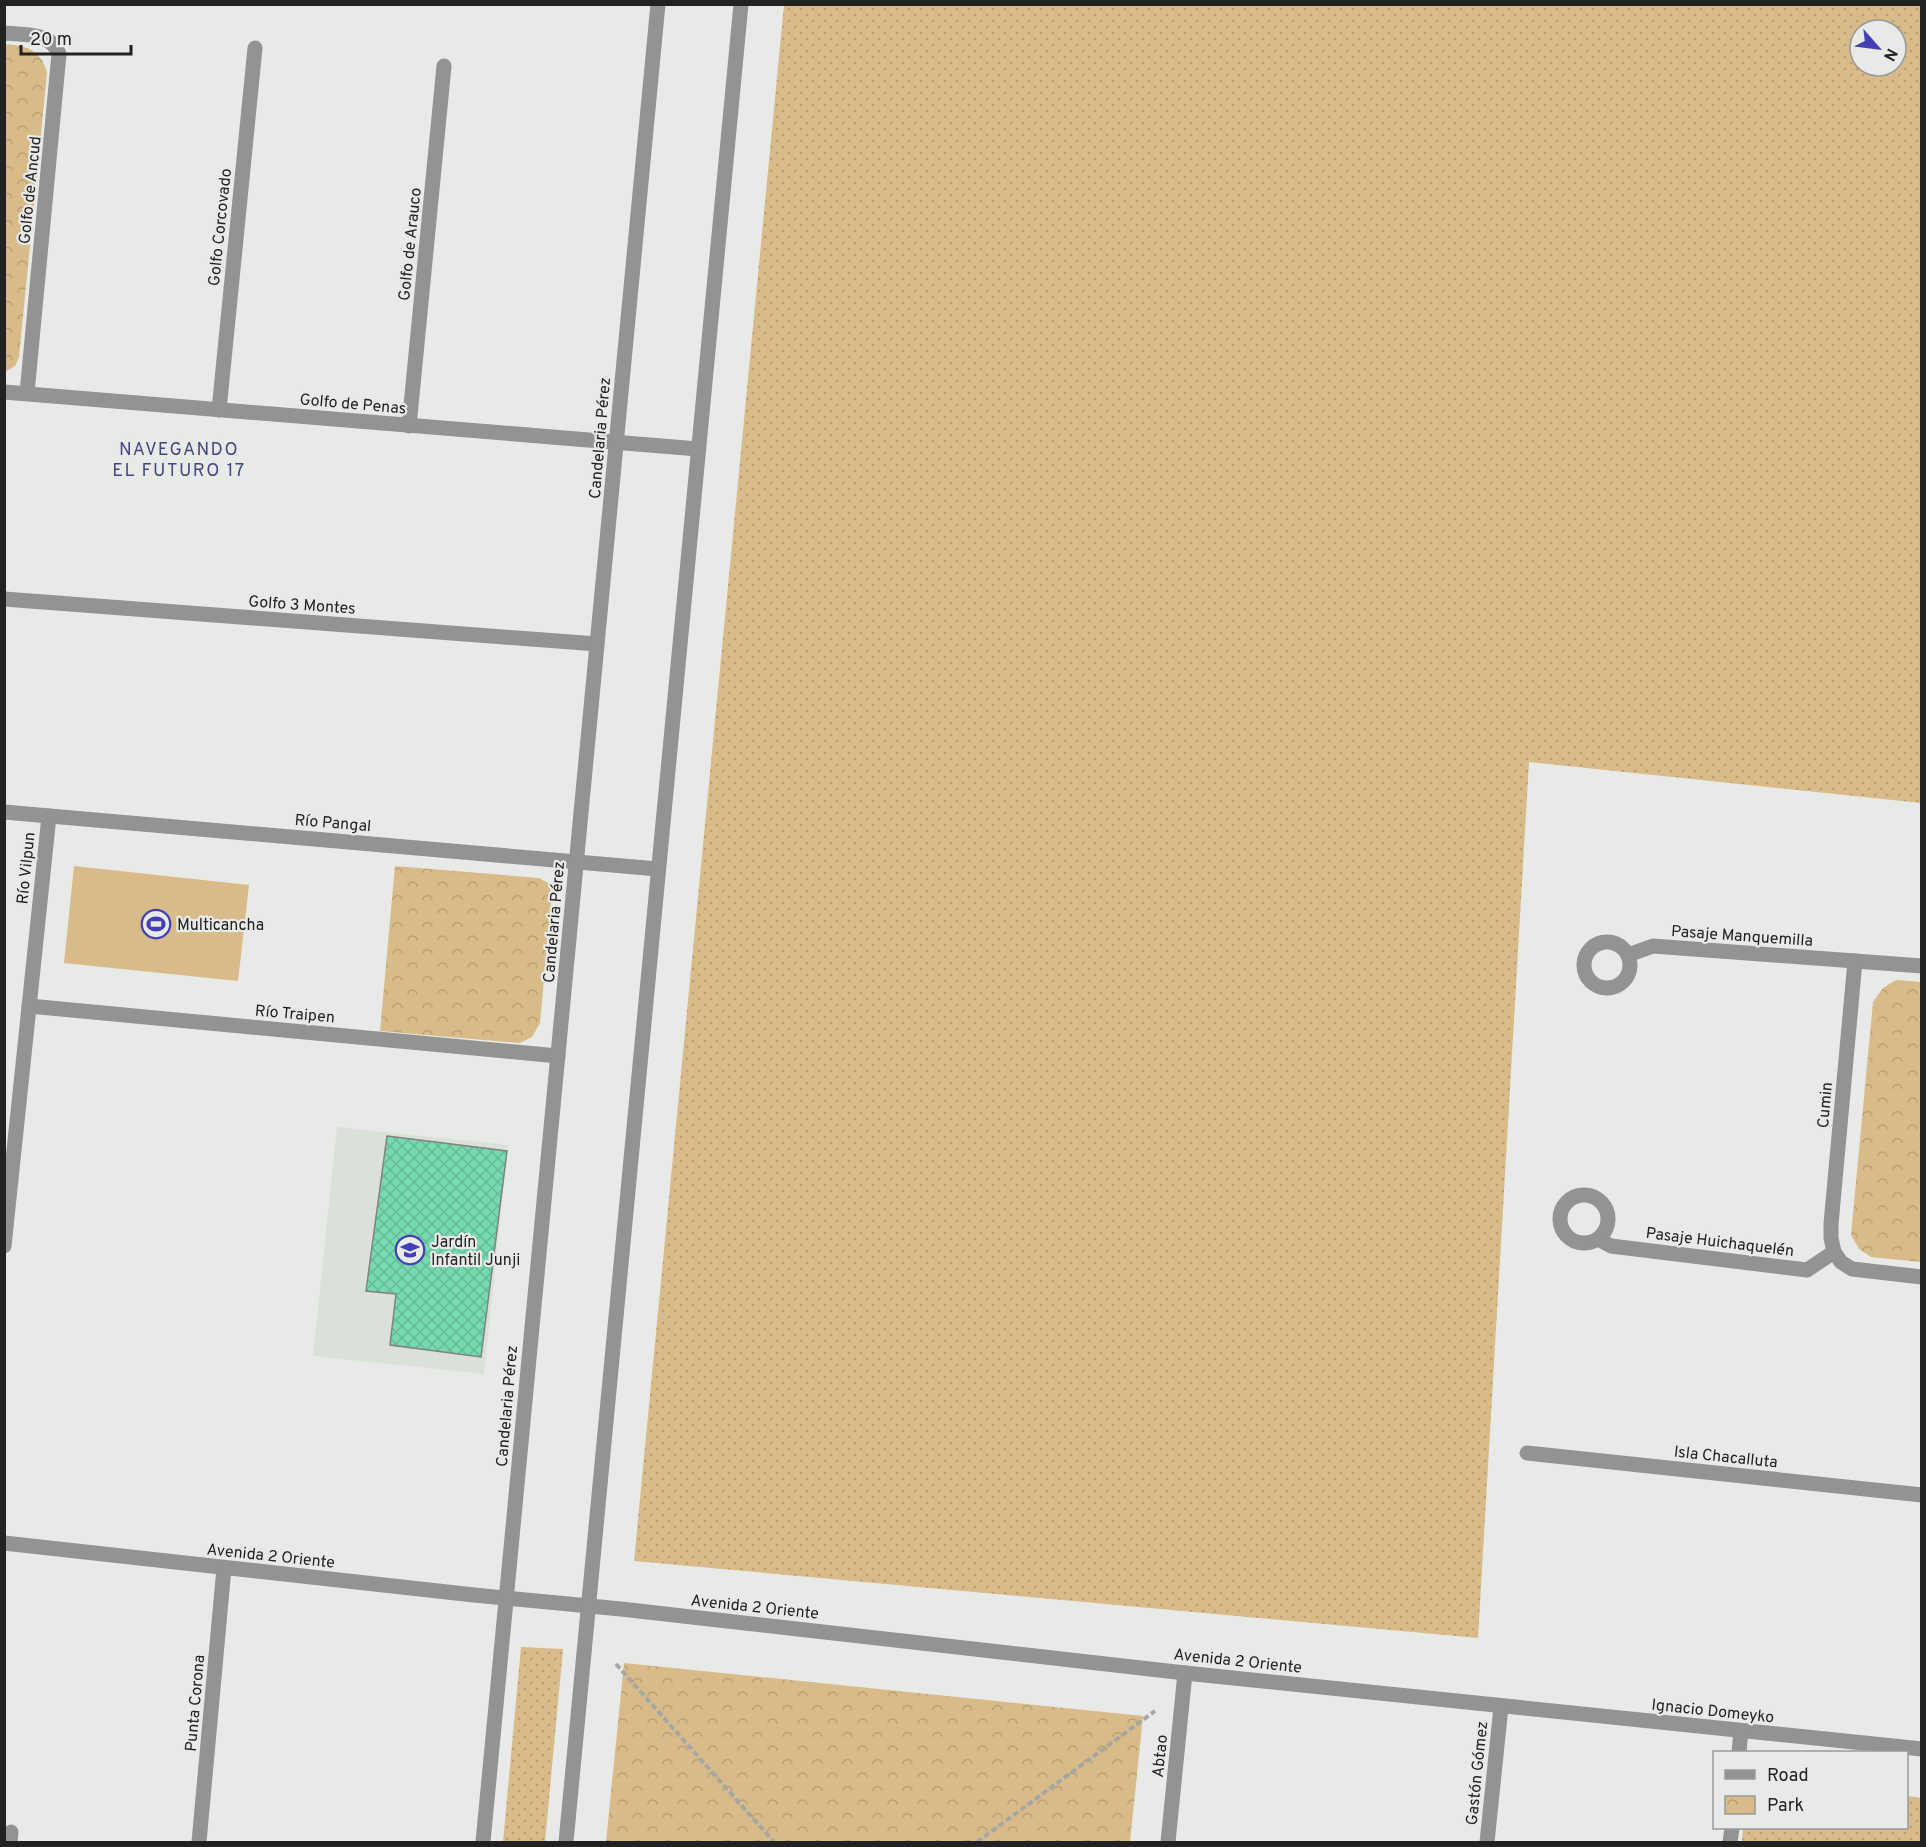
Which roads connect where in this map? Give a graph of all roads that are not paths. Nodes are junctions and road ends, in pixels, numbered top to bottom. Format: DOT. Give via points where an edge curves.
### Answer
graph roads {
  1 [pos="658,4"];
  2 [pos="741,4"];
  3 [pos="4,33"];
  4 [pos="255,48"];
  5 [pos="444,66"];
  6 [pos="4,392"];
  7 [pos="27,393"];
  8 [pos="219,410"];
  9 [pos="410,426"];
  10 [pos="616,442"];
  11 [pos="698,449"];
  12 [pos="4,599"];
  13 [pos="597,644"];
  14 [pos="4,812"];
  15 [pos="49,816"];
  16 [pos="577,861"];
  17 [pos="658,869"];
  18 [pos="1628,955"];
  19 [pos="1855,961"];
  20 [pos="1922,966"];
  21 [pos="29,1006"];
  22 [pos="558,1056"];
  23 [pos="1598,1239"];
  24 [pos="4,1246"];
  25 [pos="1834,1252"];
  26 [pos="1922,1277"];
  27 [pos="1527,1453"];
  28 [pos="1922,1495"];
  29 [pos="4,1543"];
  30 [pos="224,1568"];
  31 [pos="506,1598"];
  32 [pos="588,1606"];
  33 [pos="1185,1673"];
  34 [pos="1501,1707"];
  35 [pos="1741,1731"];
  36 [pos="1921,1748"];
  37 [pos="1739,1751"];
  38 [pos="200,1842"];
  39 [pos="483,1842"];
  40 [pos="566,1842"];
  41 [pos="1168,1842"];
  42 [pos="1487,1842"];
  1 -- 10 [label="street, Candelaria Pérez"];
  2 -- 11 [label="street"];
  3 -- 7 [label="street, Golfo de Ancud" via="44,37 59,54"];
  4 -- 8 [label="street, Golfo Corcovado"];
  5 -- 9 [label="street, Golfo de Arauco"];
  6 -- 7 [label="street, Golfo de Penas"];
  7 -- 8 [label="street, Golfo de Penas"];
  8 -- 9 [label="street, Golfo de Penas"];
  9 -- 10 [label="street, Golfo de Penas"];
  10 -- 11 [label="street, Golfo de Penas"];
  10 -- 13 [label="street, Candelaria Pérez"];
  11 -- 17 [label="street"];
  12 -- 13 [label="street, Golfo 3 Montes"];
  13 -- 16 [label="street, Candelaria Pérez"];
  14 -- 15 [label="street, Río Pangal"];
  15 -- 16 [label="street, Río Pangal"];
  15 -- 21 [label="street, Río Vilpun"];
  16 -- 17 [label="street, Río Pangal"];
  16 -- 22 [label="street, Candelaria Pérez"];
  17 -- 32 [label="street"];
  18 -- 19 [label="street, Pasaje Manquemilla" via="1653,946"];
  19 -- 20 [label="street, Pasaje Manquemilla"];
  19 -- 25 [label="street, Cumin" via="1831,1224"];
  21 -- 22 [label="street, Río Traipen"];
  21 -- 24 [label="street, Río Vilpun"];
  22 -- 31 [label="street, Candelaria Pérez"];
  23 -- 25 [label="street, Pasaje Huichaquelén" via="1611,1246 1807,1270"];
  25 -- 26 [label="street" via="1852,1269"];
  27 -- 28 [label="street, Isla Chacalluta"];
  29 -- 30 [label="street, Avenida 2 Oriente"];
  30 -- 31 [label="street, Avenida 2 Oriente"];
  30 -- 38 [label="street, Punta Corona"];
  31 -- 32 [label="street, Avenida 2 Oriente"];
  31 -- 39 [label="street, Candelaria Pérez"];
  32 -- 33 [label="street, Avenida 2 Oriente"];
  32 -- 40 [label="street"];
  33 -- 34 [label="street, Avenida 2 Oriente"];
  33 -- 41 [label="street, Abtao"];
  34 -- 35 [label="street, Ignacio Domeyko"];
  34 -- 42 [label="street, Gastón Gómez"];
  35 -- 36 [label="street, Ignacio Domeyko"];
  35 -- 37 [label="street"];
}
